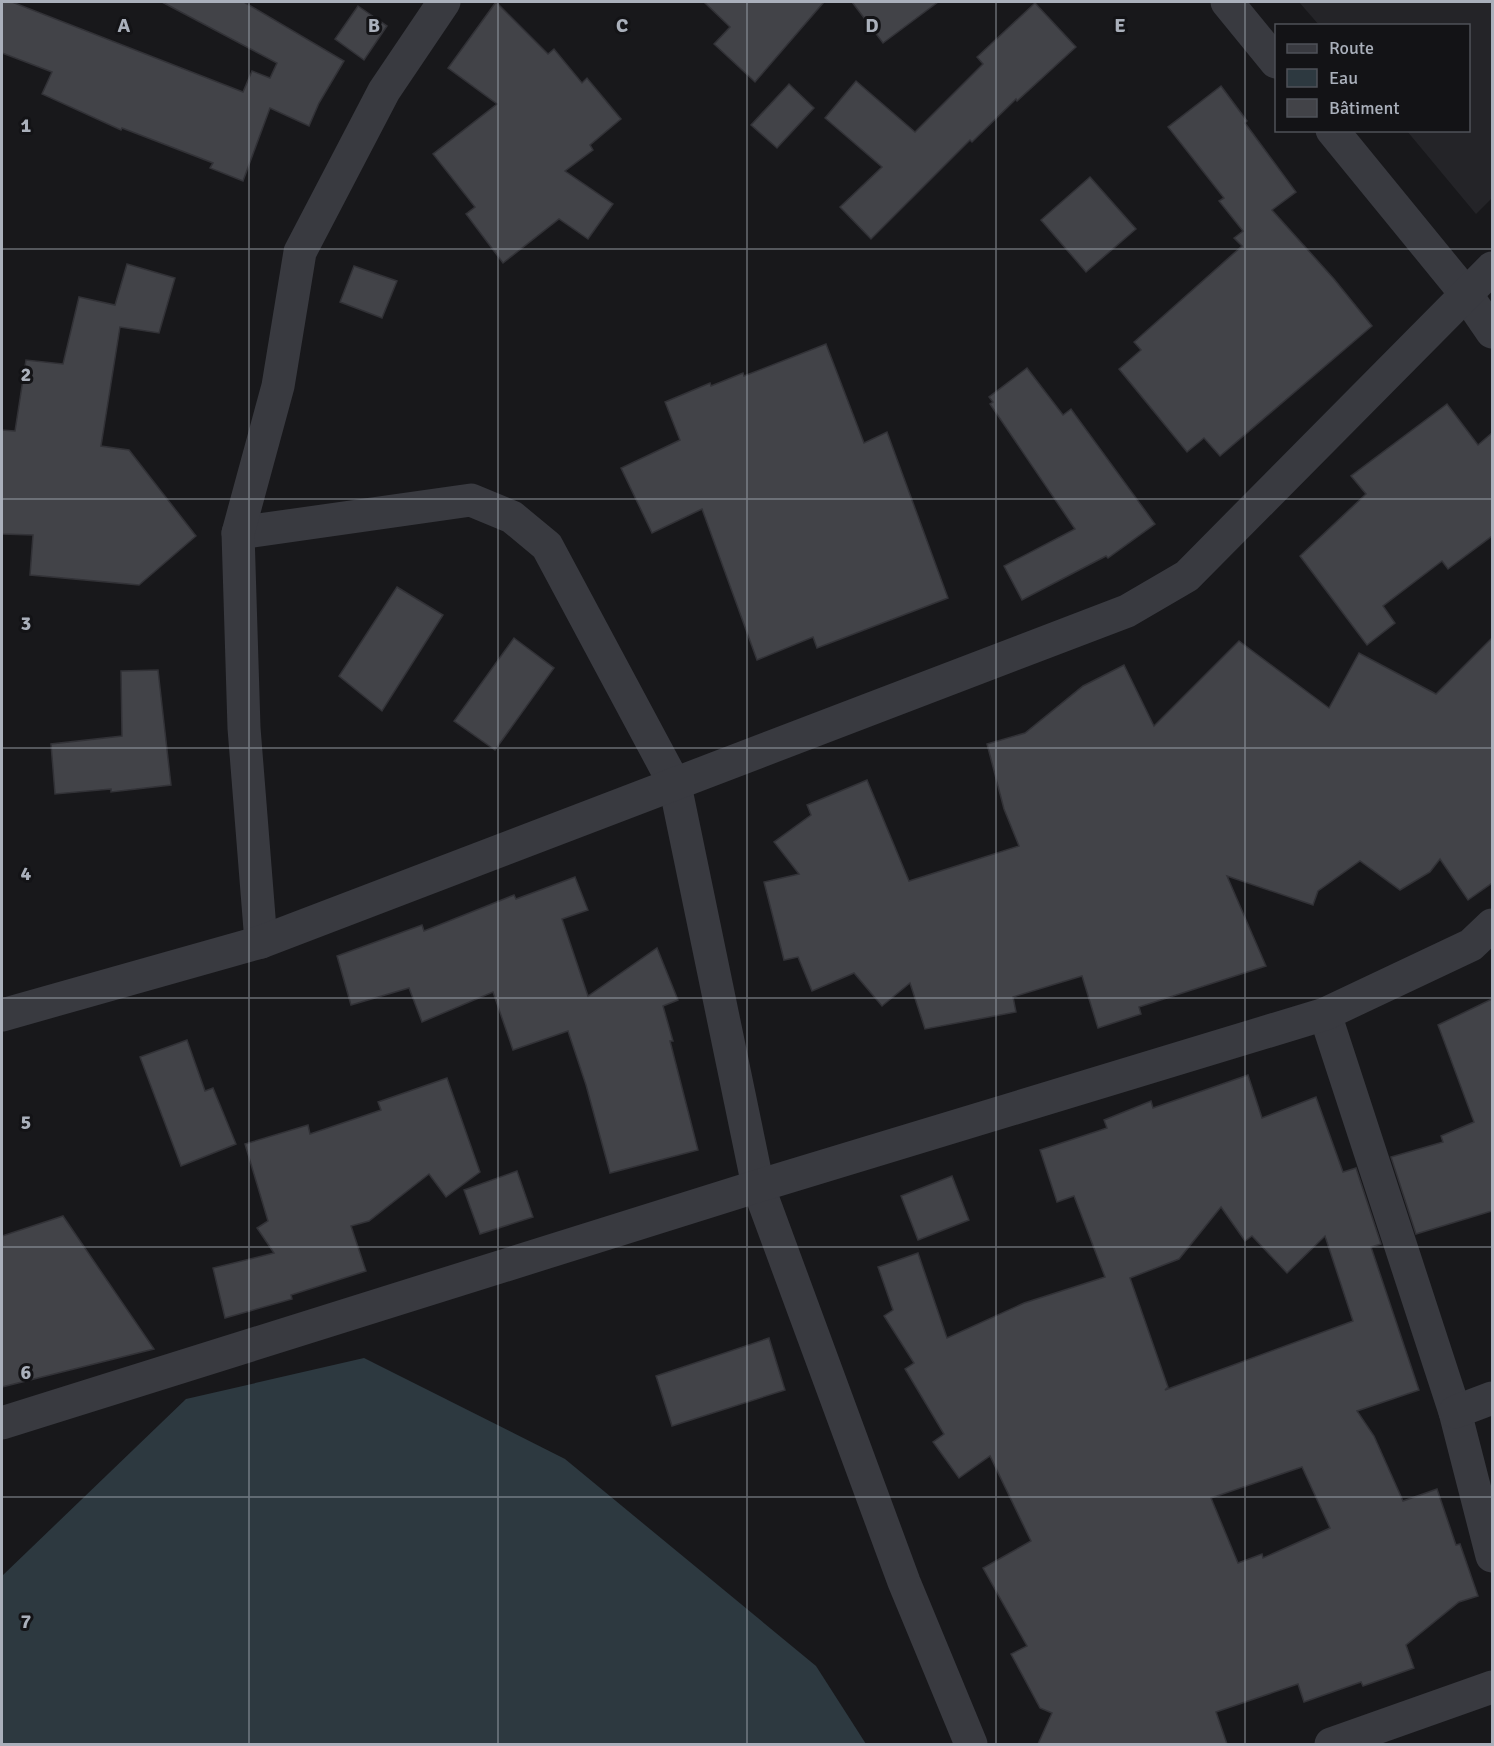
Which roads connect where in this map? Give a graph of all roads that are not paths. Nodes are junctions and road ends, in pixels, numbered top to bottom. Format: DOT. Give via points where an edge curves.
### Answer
graph roads {
  1 [pos="444,2"];
  2 [pos="1227,2"];
  3 [pos="1275,61"];
  4 [pos="1334,132"];
  5 [pos="1492,268"];
  6 [pos="1466,294"];
  7 [pos="1492,332"];
  8 [pos="238,533"];
  9 [pos="675,785"];
  10 [pos="1492,925"];
  11 [pos="261,942"];
  12 [pos="1325,1014"];
  13 [pos="2,1015"];
  14 [pos="758,1186"];
  15 [pos="1492,1398"];
  16 [pos="1455,1412"];
  17 [pos="2,1423"];
  18 [pos="1492,1556"];
  19 [pos="1492,1687"];
  20 [pos="971,1744"];
  21 [pos="1331,1744"];
  1 -- 8 [label="street" via="384,91 300,252 278,386"];
  2 -- 3 [label="street"];
  4 -- 6 [label="street"];
  5 -- 6 [label="street"];
  6 -- 7 [label="street"];
  6 -- 9 [label="street" via="1187,576 1127,611"];
  8 -- 9 [label="street" via="471,500 512,517 547,546"];
  8 -- 11 [label="street" via="244,728"];
  9 -- 11 [label="street"];
  9 -- 14 [label="street"];
  10 -- 12 [label="street" via="1471,945"];
  11 -- 13 [label="street"];
  12 -- 14 [label="street"];
  12 -- 16 [label="street"];
  14 -- 17 [label="street"];
  14 -- 20 [label="street" via="904,1582"];
  15 -- 16 [label="street"];
  16 -- 18 [label="street"];
  19 -- 21 [label="street"];
}
